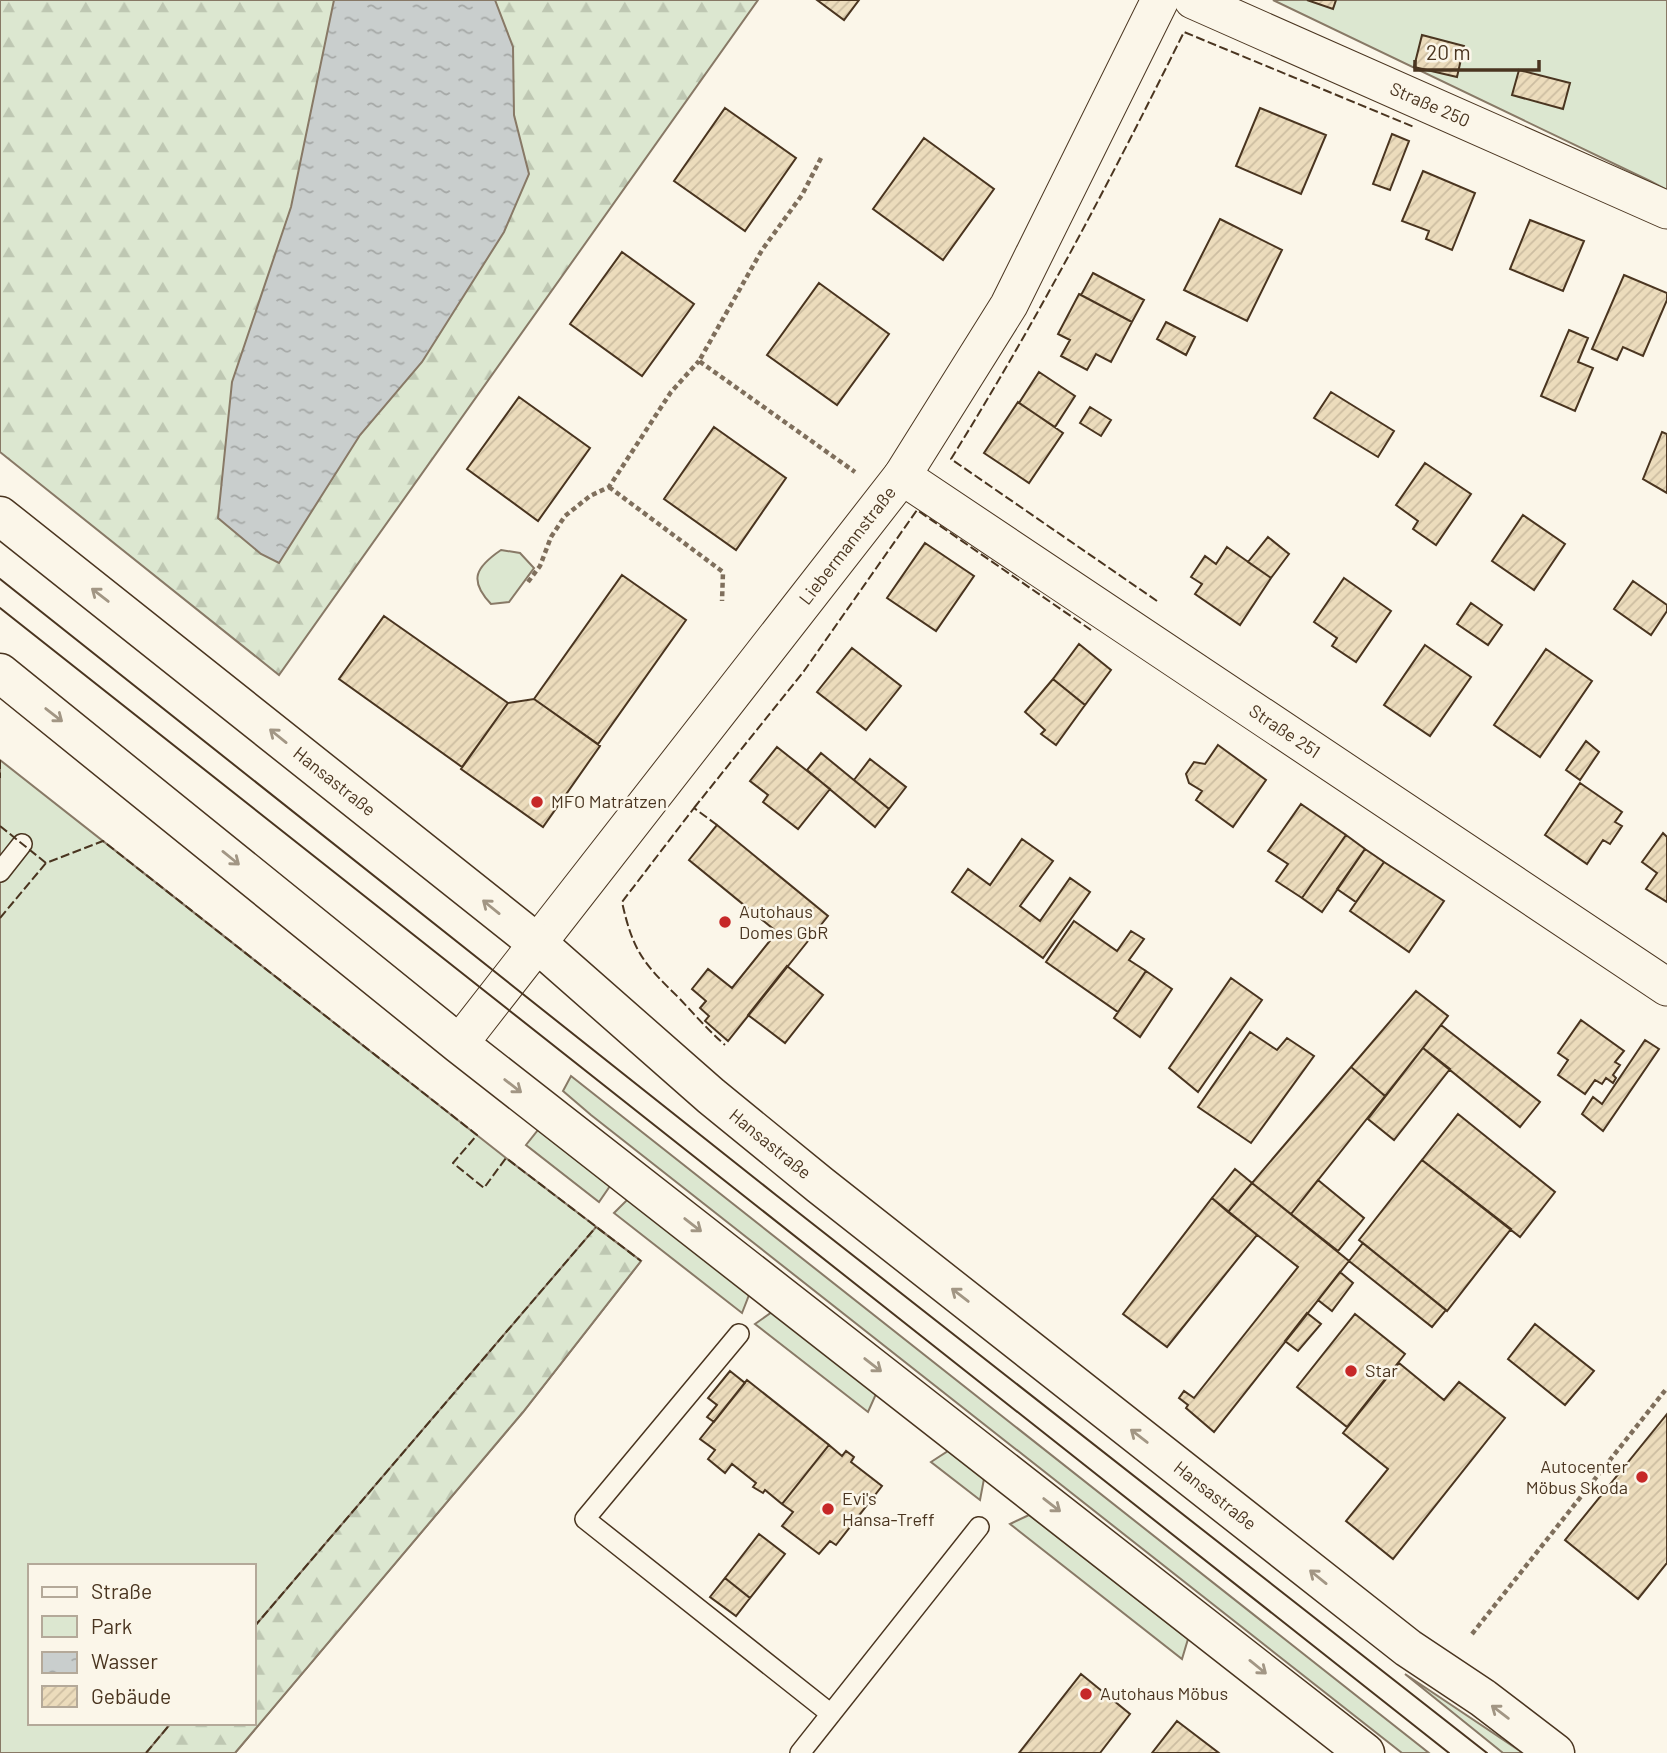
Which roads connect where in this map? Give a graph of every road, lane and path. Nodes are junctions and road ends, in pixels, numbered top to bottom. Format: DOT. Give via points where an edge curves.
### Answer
graph roads {
  1 [pos="1160,0"];
  2 [pos="1193,0"];
  3 [pos="821,158"];
  4 [pos="1667,210"];
  5 [pos="699,361"];
  6 [pos="895,485"];
  7 [pos="609,487"];
  8 [pos="0,516"];
  9 [pos="528,582"];
  10 [pos="722,601"];
  11 [pos="0,673"];
  12 [pos="22,845"];
  13 [pos="0,872"];
  14 [pos="537,943"];
  15 [pos="1667,988"];
  16 [pos="459,1044"];
  17 [pos="739,1334"];
  18 [pos="1667,1388"];
  19 [pos="979,1527"];
  20 [pos="1472,1634"];
  21 [pos="831,1714"];
  22 [pos="800,1753"];
  23 [pos="1365,1753"];
  24 [pos="1555,1753"];
  1 -- 6 [label="street, Liebermannstraße" via="1009,305"];
  2 -- 4 [label="street, Straße 250"];
  3 -- 5 [label="path"];
  5 -- 6 [label="path"];
  5 -- 7 [label="path" via="671,392"];
  6 -- 14 [label="street, Liebermannstraße"];
  6 -- 15 [label="street, Straße 251"];
  7 -- 9 [label="path" via="565,516"];
  7 -- 10 [label="path" via="723,572"];
  14 -- 8 [label="main road, Hansastraße, one-way"];
  11 -- 16 [label="main road, one-way"];
  12 -- 13 [label="lane"];
  14 -- 16 [label="street, Liebermannstraße"];
  24 -- 14 [label="main road, Hansastraße, one-way" via="1408,1648 820,1185"];
  16 -- 23 [label="main road, one-way"];
  17 -- 21 [label="lane" via="585,1519"];
  18 -- 20 [label="path"];
  19 -- 21 [label="lane"];
  21 -- 22 [label="lane"];
}
